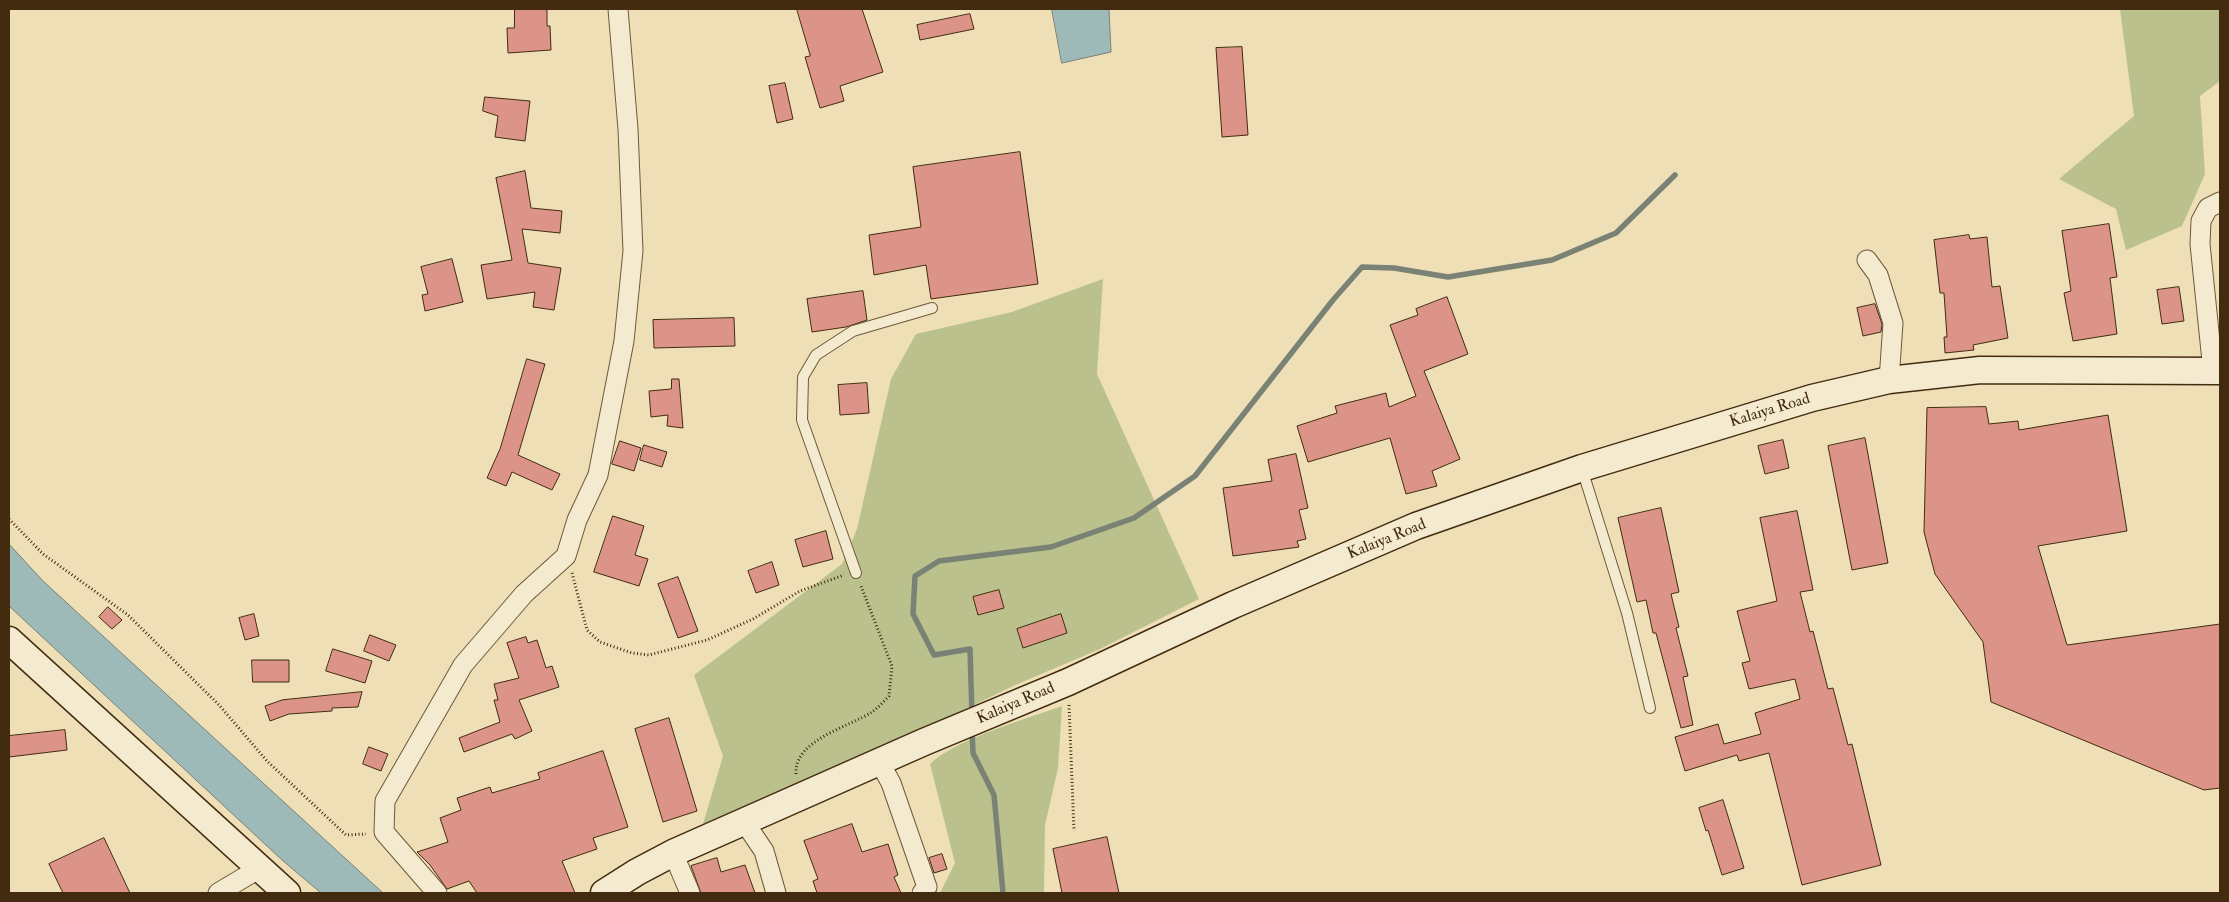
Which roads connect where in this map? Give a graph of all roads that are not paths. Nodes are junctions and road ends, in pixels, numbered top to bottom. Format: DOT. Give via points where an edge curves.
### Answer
graph roads {
  1 [pos="618,9"];
  2 [pos="2220,202"];
  3 [pos="1867,260"];
  4 [pos="932,308"];
  5 [pos="2217,371"];
  6 [pos="1889,380"];
  7 [pos="1582,468"];
  8 [pos="856,573"];
  9 [pos="9,640"];
  10 [pos="1650,708"];
  11 [pos="880,763"];
  12 [pos="745,822"];
  13 [pos="674,853"];
  14 [pos="260,868"];
  15 [pos="218,893"];
  16 [pos="287,893"];
  17 [pos="437,893"];
  18 [pos="604,893"];
  19 [pos="690,893"];
  20 [pos="776,893"];
  21 [pos="922,893"];
  1 -- 17 [label="street" via="634,251 624,341 598,476 577,520 566,556 524,594 463,665 385,801 384,832"];
  2 -- 5 [label="street" via="2208,208 2201,221 2200,244"];
  3 -- 6 [label="street" via="1878,275 1893,323"];
  4 -- 8 [label="lane" via="853,331 816,355 803,377 802,420"];
  5 -- 6 [label="main road, Kalaiya Road" via="1980,370"];
  6 -- 7 [label="main road, Kalaiya Road" via="1812,398"];
  7 -- 10 [label="lane" via="1627,613"];
  7 -- 11 [label="main road, Kalaiya Road" via="1416,526"];
  9 -- 14 [label="main road"];
  11 -- 12 [label="main road, Kalaiya Road"];
  11 -- 21 [label="street" via="891,783 928,887"];
  12 -- 13 [label="main road, Kalaiya Road"];
  12 -- 20 [label="street" via="764,851"];
  13 -- 18 [label="main road, Kalaiya Road"];
  13 -- 19 [label="street"];
  14 -- 15 [label="street"];
  14 -- 16 [label="main road"];
}
